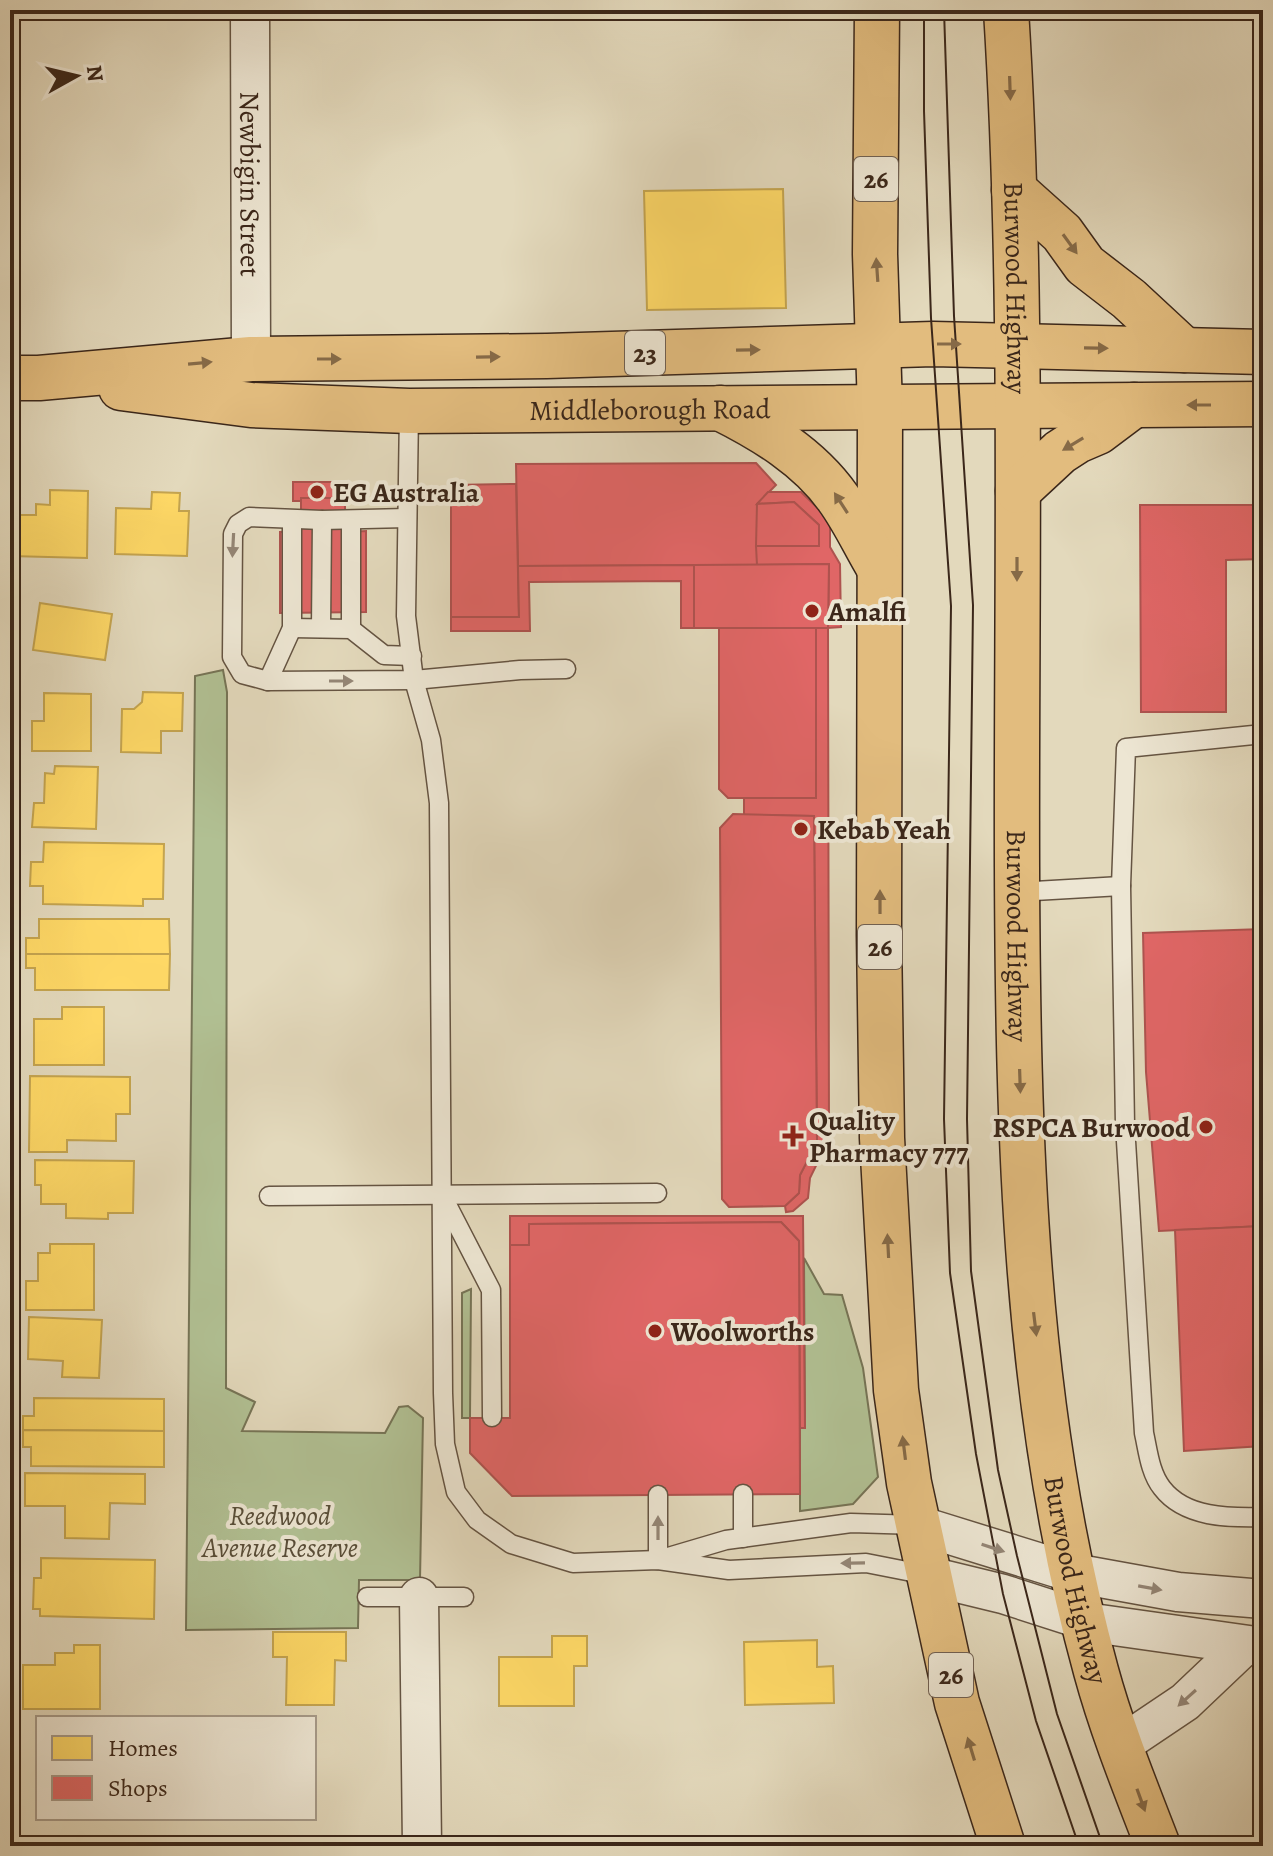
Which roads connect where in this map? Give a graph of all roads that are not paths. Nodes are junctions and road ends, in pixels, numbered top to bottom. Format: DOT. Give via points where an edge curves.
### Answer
graph roads {
  1 [pos="250,10"];
  2 [pos="877,10"];
  3 [pos="1006,10"];
  4 [pos="1014,190"];
  5 [pos="1018,347"];
  6 [pos="879,348"];
  7 [pos="1184,350"];
  8 [pos="1263,352"];
  9 [pos="410,358"];
  10 [pos="251,359"];
  11 [pos="24,378"];
  12 [pos="1263,404"];
  13 [pos="1017,405"];
  14 [pos="1134,405"];
  15 [pos="720,408"];
  16 [pos="880,408"];
  17 [pos="409,411"];
  18 [pos="1018,491"];
  19 [pos="407,518"];
  20 [pos="292,520"];
  21 [pos="322,520"];
  22 [pos="351,520"];
  23 [pos="880,570"];
  24 [pos="292,628"];
  25 [pos="321,628"];
  26 [pos="351,629"];
  27 [pos="412,656"];
  28 [pos="566,669"];
  29 [pos="414,680"];
  30 [pos="268,681"];
  31 [pos="1263,734"];
  32 [pos="1121,886"];
  33 [pos="1017,892"];
  34 [pos="657,1193"];
  35 [pos="442,1195"];
  36 [pos="269,1196"];
  37 [pos="492,1417"];
  38 [pos="743,1494"];
  39 [pos="658,1495"];
  40 [pos="1263,1517"];
  41 [pos="918,1525"];
  42 [pos="743,1538"];
  43 [pos="658,1560"];
  44 [pos="1073,1573"];
  45 [pos="929,1576"];
  46 [pos="367,1597"];
  47 [pos="419,1597"];
  48 [pos="464,1597"];
  49 [pos="1263,1599"];
  50 [pos="1084,1620"];
  51 [pos="1254,1646"];
  52 [pos="1121,1745"];
  53 [pos="422,1846"];
  54 [pos="1003,1846"];
  55 [pos="1158,1846"];
  1 -- 10 [label="street, Newbigin Street"];
  6 -- 2 [label="main road, 26, one-way"];
  3 -- 4 [label="main road, Burwood Highway, one-way"];
  4 -- 5 [label="main road, Burwood Highway"];
  4 -- 7 [label="main road, one-way" via="1062,233 1085,265"];
  6 -- 5 [label="main road, Middleborough Road / 23, one-way"];
  5 -- 7 [label="main road, Middleborough Road / 23, one-way"];
  5 -- 13 [label="main road, Burwood Highway"];
  9 -- 6 [label="main road, Middleborough Road / 23, one-way"];
  6 -- 16 [label="main road, 26"];
  7 -- 8 [label="main road, Middleborough Road / 23"];
  10 -- 9 [label="main road, Middleborough Road / 23, one-way"];
  9 -- 17 [label="main road"];
  11 -- 10 [label="main road, Middleborough Road / 23, one-way"];
  11 -- 17 [label="main road, Middleborough Road / 23" via="251,405"];
  12 -- 14 [label="main road, Middleborough Road / 23, one-way"];
  13 -- 14 [label="main road, Middleborough Road / 23"];
  13 -- 16 [label="main road, Middleborough Road / 23"];
  13 -- 18 [label="main road, Burwood Highway"];
  14 -- 18 [label="main road, one-way" via="1060,452"];
  15 -- 16 [label="main road, Middleborough Road / 23"];
  15 -- 17 [label="main road, Middleborough Road / 23"];
  23 -- 15 [label="main road, one-way" via="821,477 764,430"];
  16 -- 23 [label="main road, 26"];
  17 -- 19 [label="lane"];
  18 -- 33 [label="main road, Burwood Highway, one-way"];
  19 -- 22 [label="lane"];
  19 -- 27 [label="lane" via="406,616"];
  20 -- 21 [label="lane"];
  20 -- 24 [label="lane"];
  20 -- 30 [label="lane, one-way" via="249,517 233,534 232,657 242,674"];
  21 -- 22 [label="lane"];
  21 -- 25 [label="lane"];
  22 -- 26 [label="lane"];
  41 -- 23 [label="main road, 26, one-way" via="896,1390 882,1138"];
  24 -- 25 [label="lane"];
  24 -- 30 [label="lane"];
  25 -- 26 [label="lane"];
  26 -- 27 [label="lane" via="384,655"];
  27 -- 29 [label="lane"];
  28 -- 29 [label="lane"];
  30 -- 29 [label="lane, one-way"];
  29 -- 35 [label="lane" via="431,740 439,803"];
  31 -- 32 [label="lane" via="1126,748"];
  32 -- 33 [label="lane"];
  32 -- 40 [label="lane" via="1125,1125 1150,1463 1160,1486 1184,1506 1211,1515"];
  33 -- 44 [label="main road, Burwood Highway, one-way" via="1026,1247 1052,1461"];
  34 -- 35 [label="lane"];
  35 -- 36 [label="lane"];
  35 -- 37 [label="lane" via="491,1290"];
  35 -- 43 [label="lane" via="445,1444 456,1492 477,1520 511,1544 573,1563"];
  38 -- 42 [label="lane"];
  43 -- 39 [label="lane, one-way"];
  41 -- 42 [label="lane" via="861,1522"];
  41 -- 44 [label="street, one-way"];
  41 -- 45 [label="main road, 26"];
  42 -- 43 [label="lane"];
  45 -- 43 [label="lane, one-way" via="866,1563 729,1570"];
  44 -- 49 [label="street, one-way" via="1178,1592"];
  44 -- 50 [label="main road, Burwood Highway"];
  45 -- 50 [label="street"];
  54 -- 45 [label="main road, 26, one-way" via="957,1703"];
  46 -- 47 [label="lane"];
  47 -- 48 [label="lane"];
  47 -- 53 [label="street"];
  50 -- 51 [label="street"];
  50 -- 52 [label="main road, Burwood Highway"];
  51 -- 52 [label="street, one-way"];
  52 -- 55 [label="main road, Burwood Highway, one-way"];
}
